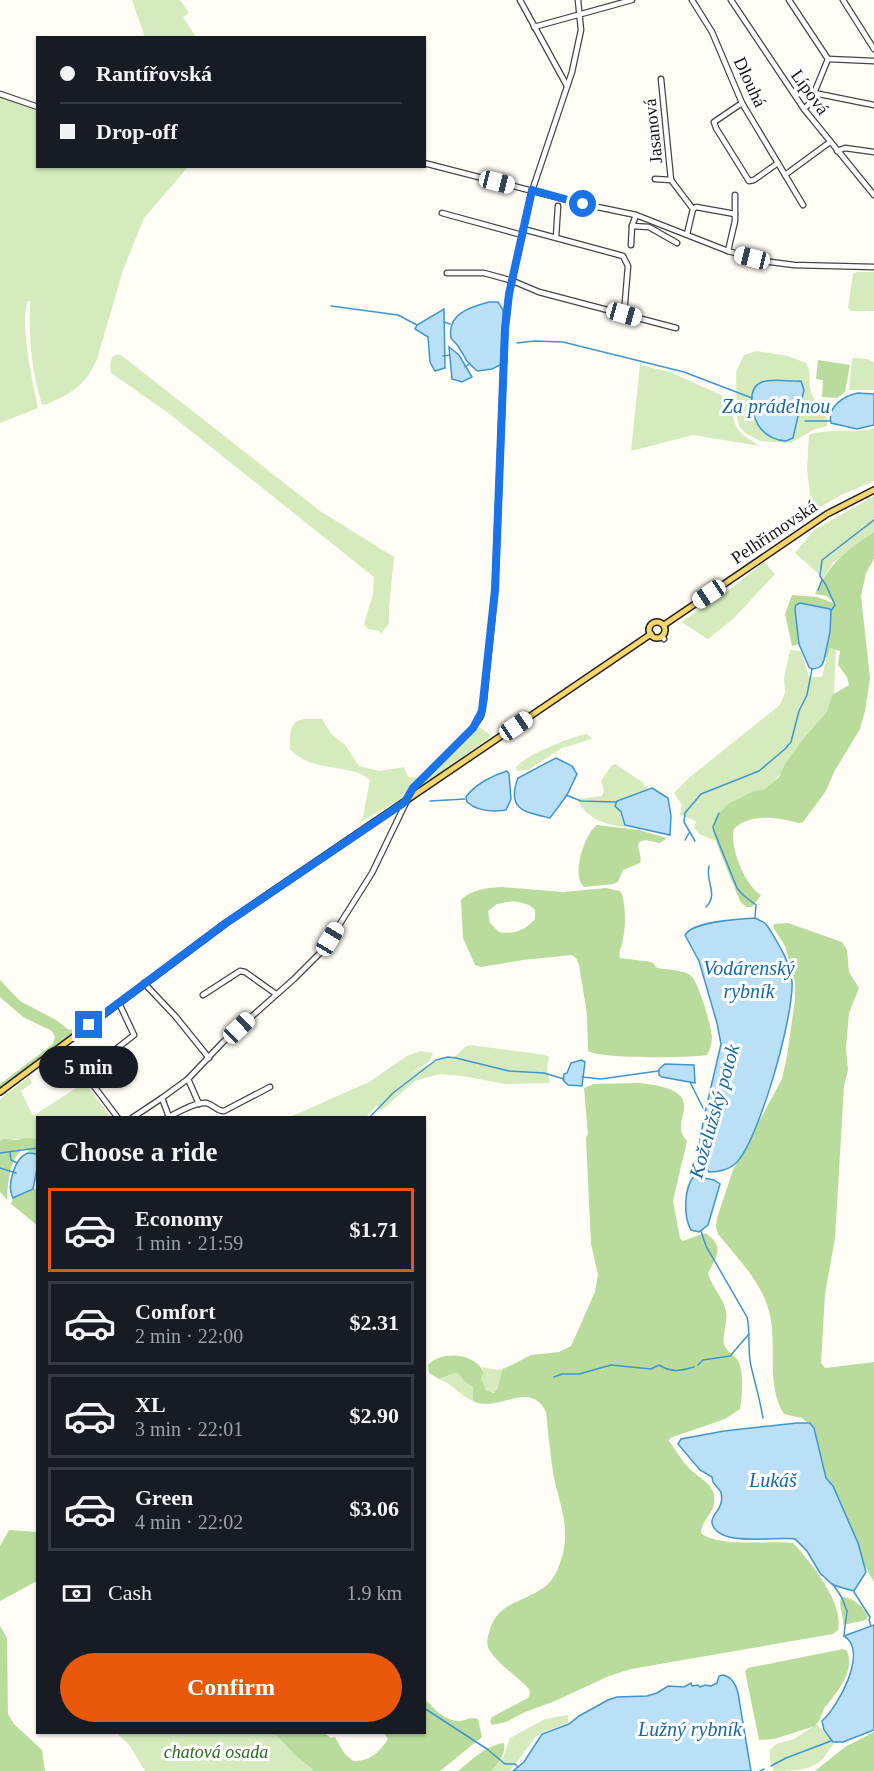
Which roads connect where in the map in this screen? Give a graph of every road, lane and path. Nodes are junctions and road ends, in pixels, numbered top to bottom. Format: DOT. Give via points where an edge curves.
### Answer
graph roads {
  1 [pos="520,0"];
  2 [pos="578,0"];
  3 [pos="632,0"];
  4 [pos="692,0"];
  5 [pos="731,0"];
  6 [pos="789,0"];
  7 [pos="843,0"];
  8 [pos="624,1"];
  9 [pos="578,14"];
  10 [pos="534,27"];
  11 [pos="874,49"];
  12 [pos="828,59"];
  13 [pos="874,61"];
  14 [pos="661,79"];
  15 [pos="567,86"];
  16 [pos="814,93"];
  17 [pos="0,94"];
  18 [pos="742,103"];
  19 [pos="874,105"];
  20 [pos="36,106"];
  21 [pos="804,110"];
  22 [pos="830,142"];
  23 [pos="837,151"];
  24 [pos="874,152"];
  25 [pos="778,163"];
  26 [pos="426,164"];
  27 [pos="785,175"];
  28 [pos="655,179"];
  29 [pos="671,180"];
  30 [pos="532,190"];
  31 [pos="735,195"];
  32 [pos="874,195"];
  33 [pos="802,205"];
  34 [pos="558,206"];
  35 [pos="693,209"];
  36 [pos="442,213"];
  37 [pos="735,214"];
  38 [pos="636,215"];
  39 [pos="632,226"];
  40 [pos="523,232"];
  41 [pos="687,234"];
  42 [pos="556,237"];
  43 [pos="677,243"];
  44 [pos="631,245"];
  45 [pos="729,251"];
  46 [pos="874,267"];
  47 [pos="447,273"];
  48 [pos="513,280"];
  49 [pos="624,314"];
  50 [pos="676,328"];
  51 [pos="874,490"];
  52 [pos="664,625"];
  53 [pos="651,634"];
  54 [pos="405,802"];
  55 [pos="144,983"];
  56 [pos="276,994"];
  57 [pos="204,995"];
  58 [pos="119,1003"];
  59 [pos="209,1058"];
  60 [pos="188,1079"];
  61 [pos="270,1087"];
  62 [pos="0,1092"];
  63 [pos="162,1098"];
  64 [pos="199,1104"];
  65 [pos="116,1116"];
  66 [pos="135,1116"];
  67 [pos="168,1116"];
  68 [pos="170,1116"];
  1 -- 10 [label="street"];
  2 -- 9 [label="street"];
  3 -- 8 [label="street"];
  4 -- 18 [label="street, Dlouhá" via="712,32"];
  5 -- 21 [label="street, Lípová"];
  6 -- 12 [label="street"];
  7 -- 11 [label="street"];
  8 -- 9 [label="street"];
  9 -- 10 [label="street"];
  9 -- 15 [label="street" via="581,30"];
  10 -- 15 [label="street"];
  12 -- 13 [label="street"];
  12 -- 16 [label="street"];
  14 -- 29 [label="street, Jasanová"];
  15 -- 30 [label="street"];
  16 -- 19 [label="street"];
  16 -- 21 [label="street"];
  17 -- 20 [label="street"];
  18 -- 25 [label="street, Dlouhá"];
  18 -- 25 [label="street" via="714,122 716,128 749,181"];
  21 -- 22 [label="street, Lípová"];
  22 -- 23 [label="street, Lípová"];
  22 -- 27 [label="street"];
  23 -- 24 [label="street" via="844,148"];
  23 -- 32 [label="street, Lípová"];
  25 -- 27 [label="street, Dlouhá"];
  26 -- 30 [label="street"];
  27 -- 33 [label="street, Dlouhá"];
  28 -- 29 [label="street, Jasanová"];
  29 -- 35 [label="street, Jasanová"];
  30 -- 38 [label="street"];
  30 -- 40 [label="street"];
  31 -- 37 [label="street"];
  34 -- 42 [label="street"];
  35 -- 37 [label="street"];
  35 -- 41 [label="street"];
  36 -- 40 [label="street"];
  37 -- 45 [label="street"];
  38 -- 39 [label="street"];
  38 -- 41 [label="street"];
  39 -- 43 [label="street" via="649,227"];
  39 -- 44 [label="street"];
  40 -- 42 [label="street"];
  40 -- 48 [label="street"];
  41 -- 45 [label="street"];
  42 -- 49 [label="street" via="624,258 628,266"];
  45 -- 46 [label="street" via="794,265"];
  47 -- 48 [label="street" via="484,273"];
  48 -- 49 [label="street" via="539,292"];
  48 -- 54 [label="street" via="506,311 495,590 482,711 478,722 413,788"];
  49 -- 50 [label="street"];
  51 -- 52 [label="main road, Pelhřimovská" via="827,514"];
  52 -- 53 [label="main road" via="652,624"];
  52 -- 53 [label="main road" via="663,638"];
  53 -- 54 [label="main road"];
  54 -- 55 [label="main road"];
  54 -- 56 [label="street" via="372,873 324,949"];
  55 -- 58 [label="main road"];
  55 -- 59 [label="street"];
  56 -- 57 [label="street" via="240,971"];
  56 -- 59 [label="street"];
  58 -- 62 [label="main road"];
  58 -- 65 [label="street" via="134,1035 87,1072"];
  59 -- 60 [label="street"];
  60 -- 63 [label="street"];
  60 -- 64 [label="street"];
  61 -- 64 [label="street" via="224,1111"];
  63 -- 66 [label="street"];
  63 -- 67 [label="street"];
  64 -- 68 [label="street"];
}
